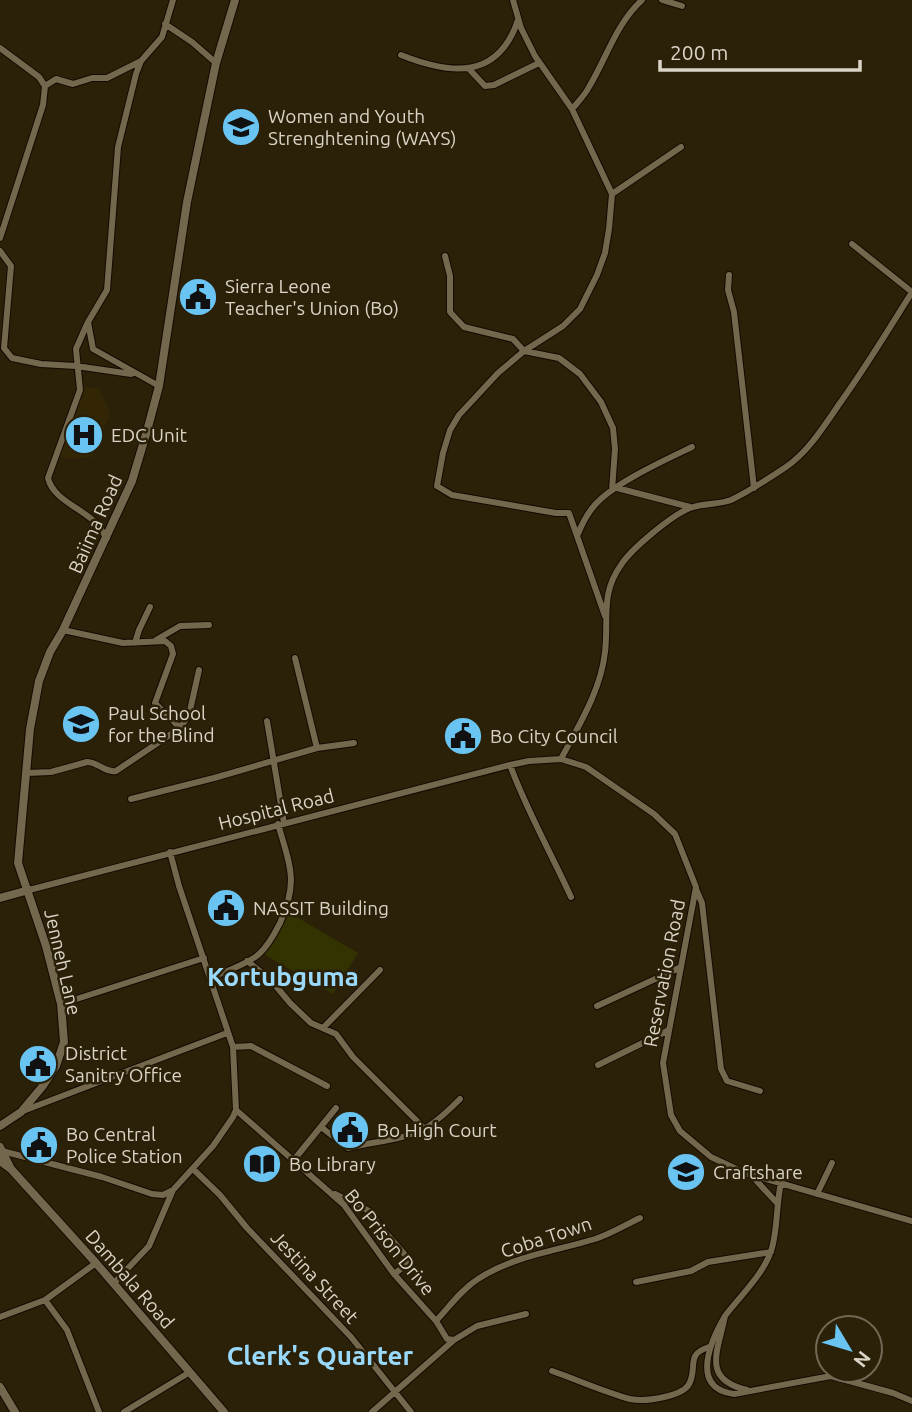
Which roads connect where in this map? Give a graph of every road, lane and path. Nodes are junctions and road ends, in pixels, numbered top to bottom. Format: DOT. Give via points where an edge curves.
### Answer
graph roads {
  1 [pos="173,0"];
  2 [pos="235,0"];
  3 [pos="513,0"];
  4 [pos="642,0"];
  5 [pos="662,0"];
  6 [pos="682,6"];
  7 [pos="518,20"];
  8 [pos="166,24"];
  9 [pos="0,48"];
  10 [pos="401,55"];
  11 [pos="141,61"];
  12 [pos="216,63"];
  13 [pos="539,63"];
  14 [pos="470,70"];
  15 [pos="46,86"];
  16 [pos="572,109"];
  17 [pos="681,147"];
  18 [pos="612,194"];
  19 [pos="0,238"];
  20 [pos="852,244"];
  21 [pos="0,251"];
  22 [pos="445,256"];
  23 [pos="729,275"];
  24 [pos="912,292"];
  25 [pos="88,323"];
  26 [pos="524,351"];
  27 [pos="76,366"];
  28 [pos="137,375"];
  29 [pos="159,386"];
  30 [pos="692,447"];
  31 [pos="754,488"];
  32 [pos="615,489"];
  33 [pos="690,507"];
  34 [pos="578,535"];
  35 [pos="107,538"];
  36 [pos="150,607"];
  37 [pos="605,615"];
  38 [pos="209,625"];
  39 [pos="63,629"];
  40 [pos="155,640"];
  41 [pos="135,643"];
  42 [pos="295,658"];
  43 [pos="199,670"];
  44 [pos="267,721"];
  45 [pos="180,728"];
  46 [pos="354,743"];
  47 [pos="317,748"];
  48 [pos="561,759"];
  49 [pos="274,760"];
  50 [pos="510,765"];
  51 [pos="27,773"];
  52 [pos="131,799"];
  53 [pos="281,823"];
  54 [pos="170,852"];
  55 [pos="696,887"];
  56 [pos="29,890"];
  57 [pos="571,897"];
  58 [pos="0,898"];
  59 [pos="204,958"];
  60 [pos="247,961"];
  61 [pos="681,967"];
  62 [pos="380,970"];
  63 [pos="210,978"];
  64 [pos="61,1004"];
  65 [pos="597,1006"];
  66 [pos="323,1028"];
  67 [pos="669,1030"];
  68 [pos="227,1033"];
  69 [pos="233,1048"];
  70 [pos="598,1065"];
  71 [pos="327,1086"];
  72 [pos="760,1091"];
  73 [pos="460,1099"];
  74 [pos="337,1108"];
  75 [pos="236,1110"];
  76 [pos="21,1112"];
  77 [pos="0,1126"];
  78 [pos="321,1126"];
  79 [pos="425,1129"];
  80 [pos="1,1149"];
  81 [pos="0,1161"];
  82 [pos="293,1161"];
  83 [pos="832,1163"];
  84 [pos="11,1169"];
  85 [pos="193,1169"];
  86 [pos="751,1175"];
  87 [pos="781,1183"];
  88 [pos="173,1190"];
  89 [pos="327,1191"];
  90 [pos="152,1194"];
  91 [pos="817,1194"];
  92 [pos="777,1203"];
  93 [pos="163,1209"];
  94 [pos="640,1218"];
  95 [pos="912,1222"];
  96 [pos="771,1252"];
  97 [pos="96,1264"];
  98 [pos="394,1274"];
  99 [pos="636,1282"];
  100 [pos="114,1283"];
  101 [pos="45,1300"];
  102 [pos="526,1314"];
  103 [pos="724,1316"];
  104 [pos="0,1317"];
  105 [pos="436,1321"];
  106 [pos="454,1340"];
  107 [pos="709,1347"];
  108 [pos="190,1371"];
  109 [pos="552,1371"];
  110 [pos="0,1387"];
  111 [pos="747,1390"];
  112 [pos="395,1393"];
  113 [pos="912,1401"];
  114 [pos="15,1412"];
  115 [pos="99,1412"];
  116 [pos="124,1412"];
  117 [pos="223,1412"];
  118 [pos="372,1412"];
  119 [pos="411,1412"];
  1 -- 8 [label="street"];
  2 -- 12 [label="street, Baiima Road"];
  3 -- 7 [label="street"];
  4 -- 16 [label="street" via="625,19"];
  5 -- 6 [label="street"];
  7 -- 13 [label="street"];
  7 -- 14 [label="street" via="496,56"];
  8 -- 11 [label="street" via="162,37"];
  8 -- 12 [label="street"];
  9 -- 15 [label="street"];
  10 -- 14 [label="street" via="428,66"];
  11 -- 15 [label="street" via="107,78 73,83 56,79"];
  11 -- 25 [label="street" via="118,147 107,290"];
  12 -- 29 [label="street, Baiima Road" via="187,202"];
  13 -- 14 [label="street" via="485,86"];
  13 -- 16 [label="street"];
  15 -- 19 [label="street"];
  16 -- 18 [label="street"];
  17 -- 18 [label="street"];
  18 -- 26 [label="street" via="605,253 580,309 563,327"];
  20 -- 24 [label="street"];
  21 -- 27 [label="street" via="11,266 4,348 12,358"];
  22 -- 26 [label="street" via="452,315 464,327 513,339"];
  23 -- 31 [label="street"];
  24 -- 31 [label="street" via="816,438 789,465"];
  25 -- 27 [label="street" via="76,349"];
  25 -- 28 [label="street" via="93,349"];
  26 -- 32 [label="street" via="559,358 580,374 601,402 613,428"];
  26 -- 34 [label="street" via="460,415 447,442 437,486 452,495 569,513"];
  27 -- 28 [label="street"];
  27 -- 35 [label="street" via="80,390 48,478 56,493 96,523"];
  28 -- 29 [label="street"];
  29 -- 35 [label="street, Baiima Road" via="132,481"];
  30 -- 32 [label="street"];
  31 -- 33 [label="street" via="729,501"];
  32 -- 33 [label="street"];
  32 -- 34 [label="street" via="596,503"];
  33 -- 37 [label="street" via="638,545 622,563 609,584"];
  34 -- 37 [label="street"];
  35 -- 39 [label="street, Baiima Road"];
  36 -- 41 [label="street"];
  37 -- 48 [label="street" via="606,652 594,694"];
  38 -- 40 [label="street" via="180,626"];
  39 -- 41 [label="street"];
  39 -- 51 [label="street, Baiima Road" via="39,681"];
  40 -- 41 [label="street"];
  40 -- 45 [label="street" via="171,646 173,654 155,703"];
  42 -- 47 [label="street"];
  43 -- 45 [label="street" via="189,715"];
  44 -- 49 [label="street"];
  45 -- 51 [label="street" via="116,771 87,762"];
  46 -- 47 [label="street"];
  47 -- 49 [label="street"];
  48 -- 50 [label="street, Hospital Road"];
  48 -- 55 [label="street, Reservation Road" via="586,767 676,834"];
  49 -- 52 [label="street"];
  49 -- 53 [label="street"];
  50 -- 53 [label="street, Hospital Road"];
  50 -- 57 [label="street"];
  51 -- 56 [label="street, Baiima Road" via="18,863"];
  53 -- 54 [label="street, Hospital Road"];
  53 -- 60 [label="street" via="293,886 275,933 258,955"];
  54 -- 56 [label="street, Hospital Road"];
  54 -- 59 [label="street"];
  55 -- 61 [label="street, Reservation Road"];
  55 -- 72 [label="street" via="702,904 722,1069 727,1081"];
  56 -- 58 [label="street, Hospital Road"];
  56 -- 64 [label="street, Jenneh Lane"];
  59 -- 63 [label="street"];
  59 -- 64 [label="street"];
  60 -- 63 [label="street"];
  60 -- 66 [label="street" via="311,1023"];
  61 -- 65 [label="street"];
  61 -- 67 [label="street, Reservation Road"];
  62 -- 66 [label="street"];
  63 -- 68 [label="street"];
  64 -- 76 [label="street, Jenneh Lane" via="64,1042 60,1057"];
  66 -- 79 [label="street" via="336,1034"];
  67 -- 70 [label="street"];
  67 -- 86 [label="street, Reservation Road" via="663,1063 670,1115 680,1131 711,1157"];
  68 -- 69 [label="street"];
  68 -- 76 [label="street"];
  69 -- 71 [label="street" via="251,1046"];
  69 -- 75 [label="street"];
  73 -- 79 [label="street"];
  74 -- 78 [label="street"];
  75 -- 82 [label="street, Bo Prison Drive"];
  75 -- 85 [label="street"];
  76 -- 77 [label="street, Jenneh Lane"];
  78 -- 79 [label="street" via="348,1148"];
  78 -- 82 [label="street"];
  80 -- 84 [label="street, Dambala Road"];
  80 -- 90 [label="street"];
  81 -- 84 [label="street, Dambala Road"];
  82 -- 89 [label="street, Bo Prison Drive"];
  83 -- 91 [label="street"];
  84 -- 97 [label="street, Dambala Road"];
  85 -- 88 [label="street"];
  85 -- 112 [label="street, Jestina Street" via="351,1338"];
  86 -- 87 [label="street, Reservation Road"];
  86 -- 92 [label="street"];
  87 -- 91 [label="street, Reservation Road"];
  87 -- 92 [label="street"];
  88 -- 90 [label="street"];
  88 -- 93 [label="street"];
  89 -- 98 [label="street, Bo Prison Drive" via="344,1205"];
  89 -- 98 [label="street" via="370,1212 389,1234 409,1263"];
  90 -- 93 [label="street"];
  91 -- 95 [label="street, Reservation Road"];
  92 -- 96 [label="street"];
  93 -- 100 [label="street" via="149,1246"];
  94 -- 105 [label="street, Coba Town" via="598,1238 524,1258 478,1279"];
  96 -- 99 [label="street" via="708,1262 691,1271"];
  96 -- 103 [label="street"];
  97 -- 100 [label="street, Dambala Road"];
  97 -- 101 [label="street"];
  98 -- 105 [label="street, Bo Prison Drive"];
  100 -- 108 [label="street, Dambala Road"];
  101 -- 104 [label="street"];
  101 -- 115 [label="street" via="67,1331"];
  102 -- 106 [label="street" via="477,1326"];
  103 -- 107 [label="street"];
  103 -- 111 [label="street" via="715,1368 733,1387"];
  105 -- 106 [label="street, Bo Prison Drive" via="447,1339"];
  106 -- 112 [label="street"];
  107 -- 109 [label="street" via="694,1357 690,1384 673,1396 633,1400"];
  107 -- 111 [label="street" via="706,1362 711,1383 728,1394"];
  108 -- 116 [label="street"];
  108 -- 117 [label="street, Dambala Road"];
  110 -- 114 [label="street"];
  111 -- 113 [label="street" via="831,1376"];
  112 -- 118 [label="street"];
  112 -- 119 [label="street, Jestina Street"];
}
